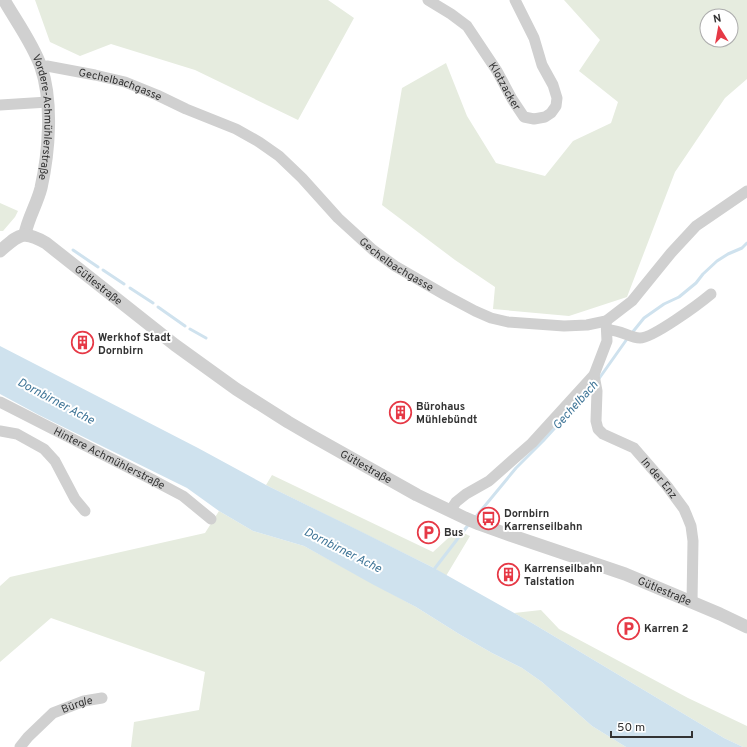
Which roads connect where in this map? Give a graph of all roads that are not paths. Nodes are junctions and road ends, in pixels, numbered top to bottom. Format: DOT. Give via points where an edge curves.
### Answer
graph roads {
  1 [pos="4,0"];
  2 [pos="428,0"];
  3 [pos="515,0"];
  4 [pos="41,68"];
  5 [pos="48,102"];
  6 [pos="0,105"];
  7 [pos="747,191"];
  8 [pos="25,234"];
  9 [pos="0,251"];
  10 [pos="710,294"];
  11 [pos="607,326"];
  12 [pos="595,376"];
  13 [pos="1,406"];
  14 [pos="0,431"];
  15 [pos="85,511"];
  16 [pos="450,511"];
  17 [pos="211,519"];
  18 [pos="692,602"];
  19 [pos="747,627"];
  20 [pos="102,698"];
  21 [pos="20,747"];
  1 -- 4 [label="street, Vordere-Achmühlerstraße"];
  2 -- 3 [label="street, Klotzacker" via="467,26 524,117 545,117 556,106 557,98 542,65 534,38"];
  4 -- 5 [label="street, Vordere-Achmühlerstraße"];
  4 -- 11 [label="street, Gechelbachgasse" via="47,66 125,82 236,129 279,156 338,218 373,250 395,266 475,311 508,322"];
  5 -- 6 [label="street"];
  5 -- 8 [label="street, Vordere-Achmühlerstraße" via="45,164 40,190"];
  7 -- 11 [label="street, Gechelbachgasse" via="696,226 632,301"];
  8 -- 9 [label="street"];
  8 -- 16 [label="street, Gütlestraße" via="46,243 175,345 236,389 331,447"];
  10 -- 11 [label="street" via="656,332 641,338"];
  11 -- 12 [label="street, In der Enz" via="607,341"];
  12 -- 16 [label="street, In der Enz" via="532,443 489,481 456,502"];
  12 -- 18 [label="street, In der Enz" via="598,429 603,434 634,448 668,486 684,509 691,526 693,541"];
  13 -- 17 [label="street, Hintere Achmühlerstraße" via="184,496"];
  14 -- 15 [label="street, Hintere Achmühlerstraße" via="17,434 44,449 55,461 75,499"];
  16 -- 18 [label="street, Gütlestraße" via="479,524 625,574"];
  18 -- 19 [label="street, Gütlestraße"];
  20 -- 21 [label="street, Bürgle" via="84,701 53,713"];
}
